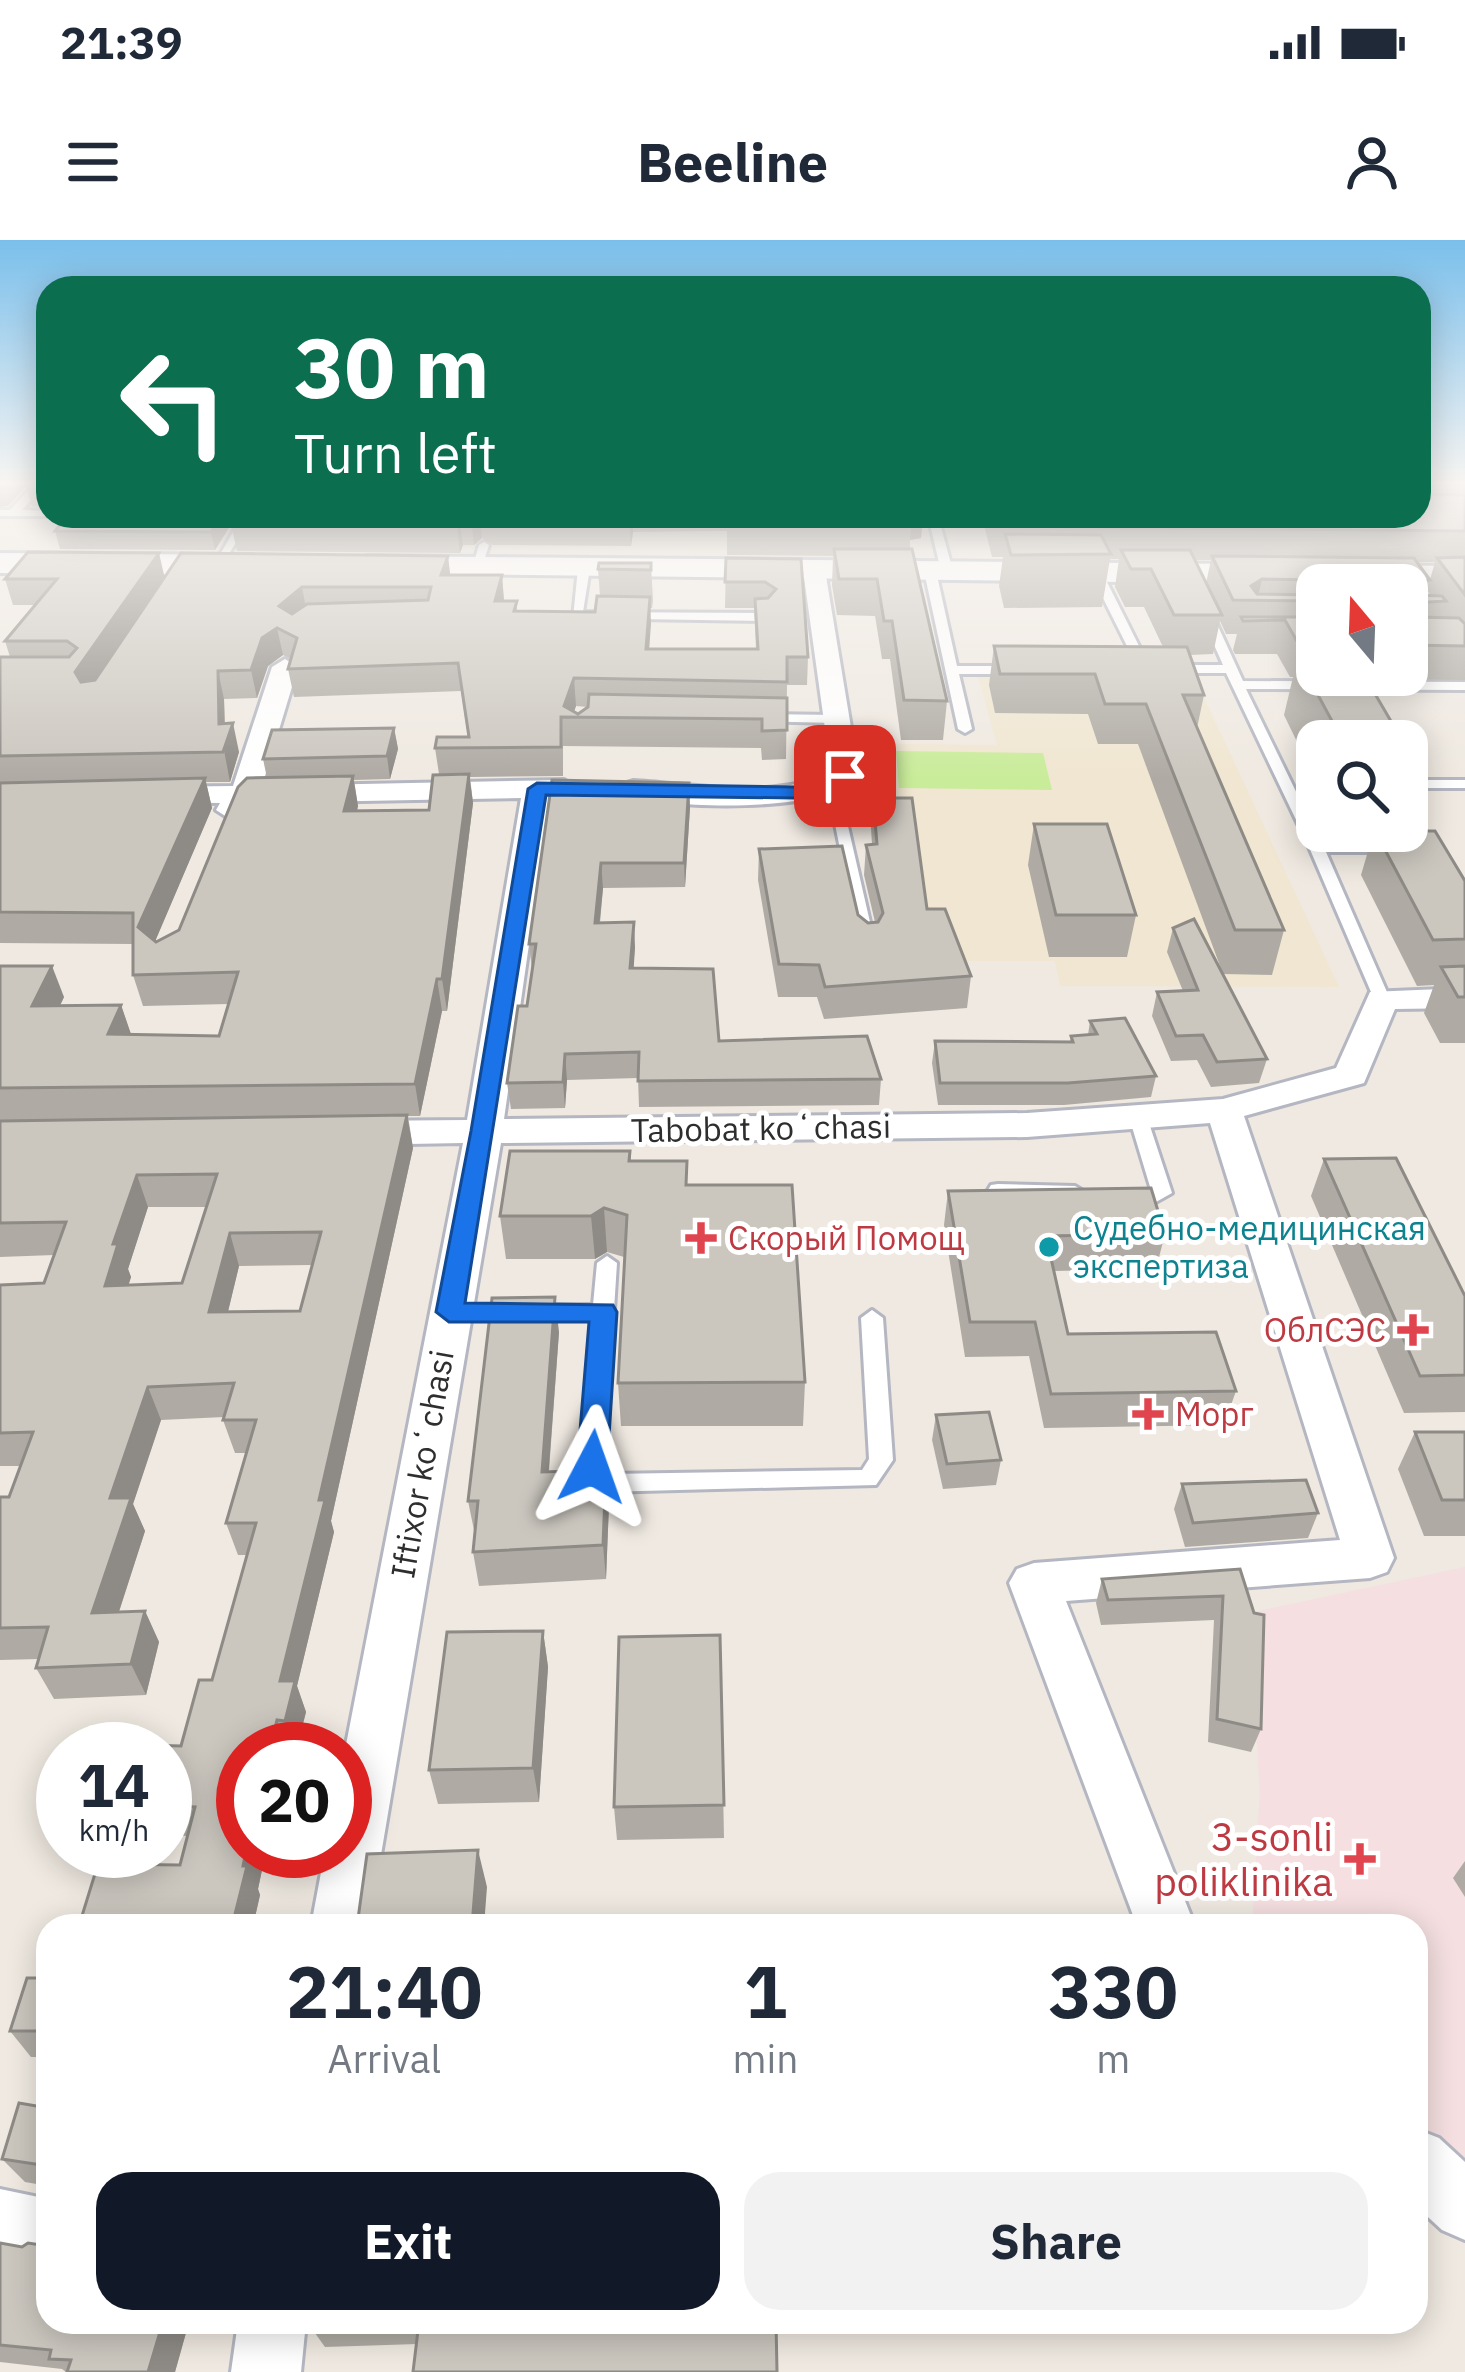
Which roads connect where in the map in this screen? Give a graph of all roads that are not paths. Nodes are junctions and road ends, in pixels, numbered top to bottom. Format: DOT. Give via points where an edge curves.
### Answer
graph roads {
  1 [pos="582,580"];
  2 [pos="816,580"];
  3 [pos="940,580"];
  4 [pos="1100,580"];
  5 [pos="1148,580"];
  6 [pos="1430,580"];
  7 [pos="1194,588"];
  8 [pos="765,617"];
  9 [pos="1219,642"];
  10 [pos="1238,642"];
  11 [pos="285,667"];
  12 [pos="1123,669"];
  13 [pos="1144,669"];
  14 [pos="1231,669"];
  15 [pos="952,670"];
  16 [pos="1037,670"];
  17 [pos="1238,685"];
  18 [pos="1465,686"];
  19 [pos="731,717"];
  20 [pos="836,719"];
  21 [pos="965,729"];
  22 [pos="1428,784"];
  23 [pos="1465,784"];
  24 [pos="832,787"];
  25 [pos="537,789"];
  26 [pos="245,794"];
  27 [pos="134,796"];
  28 [pos="1296,805"];
  29 [pos="220,832"];
  30 [pos="1318,852"];
  31 [pos="868,946"];
  32 [pos="1465,998"];
  33 [pos="1382,999"];
  34 [pos="1224,1109"];
  35 [pos="1138,1117"];
  36 [pos="484,1131"];
  37 [pos="322,1133"];
  38 [pos="983,1191"];
  39 [pos="607,1263"];
  40 [pos="449,1312"];
  41 [pos="604,1312"];
  42 [pos="872,1318"];
  43 [pos="342,1914"];
  44 [pos="1161,1914"];
  45 [pos="1428,2172"];
  46 [pos="1465,2207"];
  47 [pos="0,2222"];
  48 [pos="36,2230"];
  49 [pos="271,2334"];
  50 [pos="266,2372"];
  1 -- 8 [label="lane" via="577,615"];
  2 -- 20 [label="street"];
  3 -- 15 [label="lane"];
  4 -- 13 [label="lane"];
  5 -- 7 [label="main road"];
  6 -- 7 [label="main road"];
  7 -- 9 [label="lane"];
  9 -- 10 [label="lane"];
  9 -- 14 [label="lane"];
  11 -- 26 [label="street"];
  12 -- 13 [label="lane"];
  13 -- 14 [label="lane"];
  14 -- 17 [label="lane"];
  15 -- 16 [label="lane"];
  15 -- 21 [label="lane"];
  17 -- 18 [label="lane"];
  17 -- 28 [label="lane"];
  19 -- 20 [label="lane"];
  20 -- 24 [label="street" via="845,776"];
  22 -- 23 [label="lane"];
  24 -- 25 [label="street"];
  24 -- 31 [label="lane"];
  25 -- 26 [label="street"];
  25 -- 36 [label="street, Iftixor koʻchasi"];
  26 -- 27 [label="street"];
  26 -- 29 [label="street"];
  30 -- 33 [label="lane"];
  32 -- 33 [label="street"];
  33 -- 34 [label="street, Tabobat koʻchasi" via="1351,1076"];
  34 -- 35 [label="street, Tabobat koʻchasi"];
  34 -- 44 [label="street" via="1370,1558 1034,1583"];
  35 -- 36 [label="street, Tabobat koʻchasi"];
  35 -- 38 [label="lane" via="1162,1192 1147,1202 1048,1189"];
  36 -- 37 [label="street, Tabobat koʻchasi"];
  36 -- 40 [label="street, Iftixor koʻchasi"];
  39 -- 41 [label="lane"];
  40 -- 41 [label="lane"];
  40 -- 43 [label="street, Iftixor koʻchasi"];
  41 -- 42 [label="lane" via="592,1467 603,1483 868,1479 881,1460"];
  45 -- 46 [label="street"];
  47 -- 48 [label="street"];
  49 -- 50 [label="street"];
}
